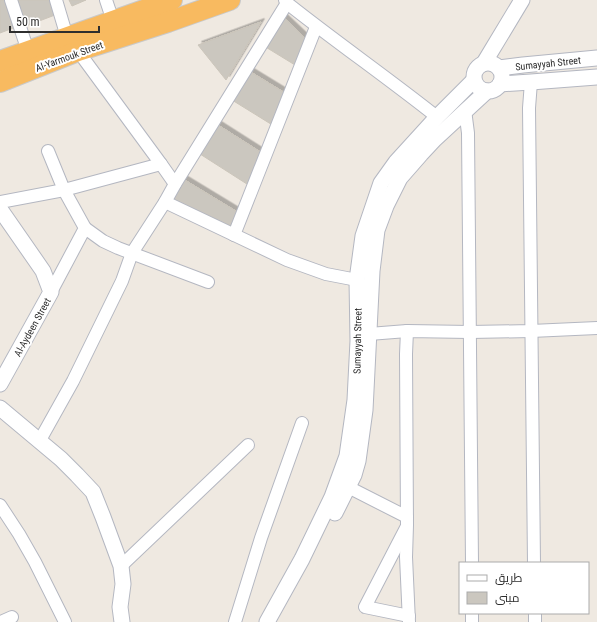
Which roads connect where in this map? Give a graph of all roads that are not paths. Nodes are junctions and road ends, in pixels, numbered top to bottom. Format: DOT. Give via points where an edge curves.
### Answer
graph roads {
  1 [pos="11,0"];
  2 [pos="56,0"];
  3 [pos="106,0"];
  4 [pos="172,0"];
  5 [pos="230,0"];
  6 [pos="522,0"];
  7 [pos="286,2"];
  8 [pos="113,21"];
  9 [pos="316,27"];
  10 [pos="73,44"];
  11 [pos="28,51"];
  12 [pos="597,58"];
  13 [pos="0,61"];
  14 [pos="484,63"];
  15 [pos="499,68"];
  16 [pos="597,77"];
  17 [pos="474,80"];
  18 [pos="0,82"];
  19 [pos="531,82"];
  20 [pos="500,84"];
  21 [pos="487,91"];
  22 [pos="466,110"];
  23 [pos="437,117"];
  24 [pos="48,151"];
  25 [pos="161,164"];
  26 [pos="174,184"];
  27 [pos="64,190"];
  28 [pos="0,202"];
  29 [pos="165,202"];
  30 [pos="0,209"];
  31 [pos="85,228"];
  32 [pos="234,235"];
  33 [pos="132,253"];
  34 [pos="356,280"];
  35 [pos="208,282"];
  36 [pos="51,292"];
  37 [pos="597,328"];
  38 [pos="407,331"];
  39 [pos="531,331"];
  40 [pos="470,332"];
  41 [pos="369,334"];
  42 [pos="0,384"];
  43 [pos="0,408"];
  44 [pos="302,423"];
  45 [pos="40,440"];
  46 [pos="248,445"];
  47 [pos="348,487"];
  48 [pos="0,505"];
  49 [pos="407,521"];
  50 [pos="472,562"];
  51 [pos="534,562"];
  52 [pos="121,566"];
  53 [pos="409,619"];
  54 [pos="65,622"];
  55 [pos="122,622"];
  56 [pos="235,622"];
  57 [pos="267,622"];
  58 [pos="278,622"];
  1 -- 11 [label="street"];
  2 -- 10 [label="street"];
  3 -- 8 [label="street"];
  4 -- 8 [label="highway, Al-Yarmouk Street"];
  5 -- 10 [label="highway, Al-Yarmouk Street" via="168,22"];
  6 -- 14 [label="street"];
  7 -- 9 [label="street"];
  7 -- 26 [label="street"];
  8 -- 10 [label="highway, Al-Yarmouk Street"];
  9 -- 23 [label="street"];
  9 -- 32 [label="street"];
  10 -- 11 [label="highway, Al-Yarmouk Street"];
  10 -- 18 [label="highway, Al-Yarmouk Street"];
  10 -- 25 [label="street"];
  11 -- 13 [label="highway, Al-Yarmouk Street"];
  12 -- 15 [label="street, Sumayyah Street"];
  14 -- 15 [label="street"];
  14 -- 17 [label="street" via="476,70"];
  15 -- 20 [label="street" via="502,76"];
  16 -- 19 [label="street, Sumayyah Street"];
  17 -- 21 [label="street" via="476,86"];
  17 -- 23 [label="street, Sumayyah Street"];
  19 -- 20 [label="street, Sumayyah Street"];
  19 -- 39 [label="street"];
  20 -- 21 [label="street" via="492,91"];
  21 -- 22 [label="street, Sumayyah Street"];
  22 -- 40 [label="street"];
  22 -- 41 [label="street, Sumayyah Street" via="416,158 400,178 386,206 377,230"];
  23 -- 34 [label="street, Sumayyah Street" via="396,162 382,183 363,236"];
  24 -- 27 [label="street"];
  25 -- 26 [label="street"];
  25 -- 27 [label="street"];
  26 -- 29 [label="street"];
  27 -- 28 [label="street"];
  27 -- 31 [label="street"];
  29 -- 32 [label="street"];
  29 -- 33 [label="street"];
  30 -- 36 [label="street, Al-Aydeen Street" via="43,271"];
  31 -- 33 [label="street" via="118,248"];
  31 -- 36 [label="street"];
  32 -- 34 [label="street" via="287,260 326,274"];
  33 -- 35 [label="street"];
  33 -- 45 [label="street" via="122,281 73,381"];
  34 -- 57 [label="street, Sumayyah Street" via="358,341 355,400 347,456 332,497"];
  36 -- 42 [label="street, Al-Aydeen Street"];
  37 -- 39 [label="street"];
  38 -- 40 [label="street"];
  38 -- 41 [label="street"];
  38 -- 49 [label="street"];
  39 -- 40 [label="street"];
  39 -- 51 [label="street"];
  40 -- 50 [label="street"];
  41 -- 47 [label="street, Sumayyah Street" via="365,410 358,461"];
  43 -- 45 [label="street"];
  44 -- 56 [label="street" via="261,538"];
  45 -- 52 [label="street" via="78,475 92,492"];
  46 -- 52 [label="street"];
  47 -- 49 [label="street"];
  47 -- 58 [label="street, Sumayyah Street"];
  48 -- 54 [label="street" via="35,562"];
  49 -- 53 [label="street"];
  49 -- 53 [label="street" via="365,607"];
  52 -- 55 [label="street"];
}
